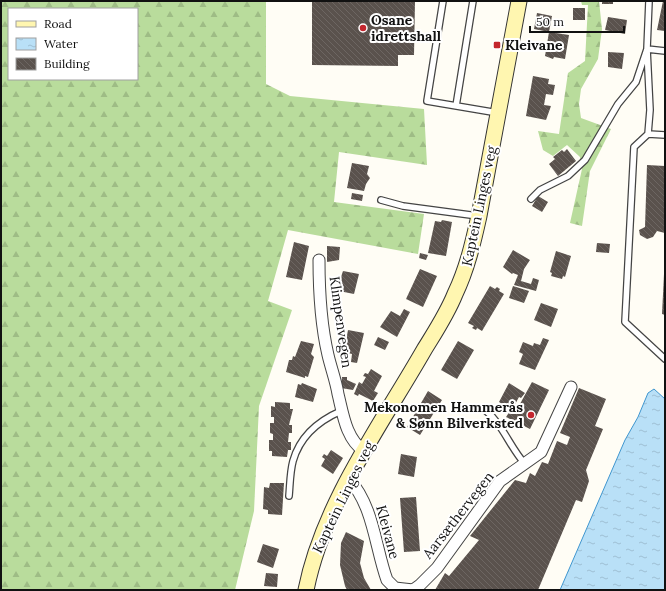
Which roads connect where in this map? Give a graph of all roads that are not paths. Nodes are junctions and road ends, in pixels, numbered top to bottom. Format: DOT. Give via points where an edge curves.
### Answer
graph roads {
  1 [pos="443,1"];
  2 [pos="473,1"];
  3 [pos="519,1"];
  4 [pos="650,1"];
  5 [pos="648,48"];
  6 [pos="665,51"];
  7 [pos="456,106"];
  8 [pos="498,113"];
  9 [pos="648,134"];
  10 [pos="665,135"];
  11 [pos="531,199"];
  12 [pos="381,200"];
  13 [pos="479,216"];
  14 [pos="318,260"];
  15 [pos="665,359"];
  16 [pos="571,387"];
  17 [pos="484,409"];
  18 [pos="342,411"];
  19 [pos="364,451"];
  20 [pos="525,464"];
  21 [pos="349,479"];
  22 [pos="289,496"];
  23 [pos="306,590"];
  24 [pos="399,590"];
  1 -- 7 [label="lane" via="427,101"];
  2 -- 7 [label="lane"];
  3 -- 8 [label="main road, Kaptein Linges veg"];
  4 -- 5 [label="lane"];
  5 -- 6 [label="lane"];
  5 -- 9 [label="lane"];
  5 -- 11 [label="lane" via="636,82 618,104 585,160 568,176 540,190"];
  7 -- 8 [label="lane"];
  8 -- 13 [label="main road, Kaptein Linges veg"];
  9 -- 10 [label="lane"];
  9 -- 15 [label="lane" via="634,147 625,322"];
  12 -- 13 [label="lane" via="403,206"];
  13 -- 19 [label="main road, Kaptein Linges veg" via="471,250 455,296"];
  14 -- 18 [label="street, Klimpenvegen" via="325,340"];
  16 -- 20 [label="street, Aarsæthervegen" via="541,452"];
  17 -- 20 [label="lane" via="499,423 516,454"];
  18 -- 19 [label="street, Klimpenvegen" via="352,440"];
  18 -- 22 [label="lane" via="323,419 306,434 293,461"];
  19 -- 21 [label="main road, Kaptein Linges veg"];
  20 -- 24 [label="street, Aarsæthervegen" via="500,481 437,568 413,590"];
  21 -- 23 [label="main road, Kaptein Linges veg" via="320,539"];
  21 -- 24 [label="street, Kleivane" via="360,492 366,505 387,580"];
}
